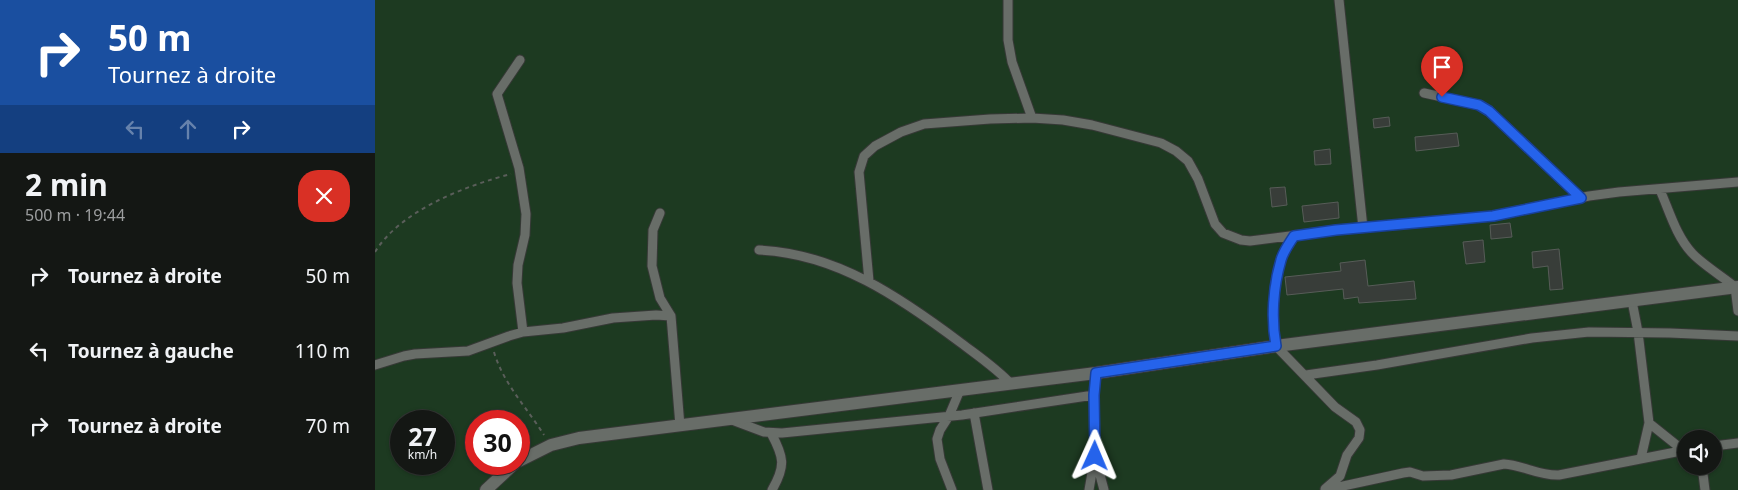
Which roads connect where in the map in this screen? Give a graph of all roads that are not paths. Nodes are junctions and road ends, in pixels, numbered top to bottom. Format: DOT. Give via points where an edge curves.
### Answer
graph roads {
  1 [pos="1008,0"];
  2 [pos="1339,0"];
  3 [pos="520,60"];
  4 [pos="1423,93"];
  5 [pos="1031,118"];
  6 [pos="1738,182"];
  7 [pos="1660,190"];
  8 [pos="1581,198"];
  9 [pos="659,213"];
  10 [pos="1363,228"];
  11 [pos="1294,236"];
  12 [pos="759,250"];
  13 [pos="869,281"];
  14 [pos="1737,287"];
  15 [pos="1632,300"];
  16 [pos="1738,311"];
  17 [pos="671,316"];
  18 [pos="523,332"];
  19 [pos="1638,332"];
  20 [pos="1738,336"];
  21 [pos="1276,346"];
  22 [pos="375,365"];
  23 [pos="1096,373"];
  24 [pos="1306,375"];
  25 [pos="1011,384"];
  26 [pos="960,390"];
  27 [pos="1094,395"];
  28 [pos="974,413"];
  29 [pos="949,416"];
  30 [pos="729,418"];
  31 [pos="1649,423"];
  32 [pos="679,426"];
  33 [pos="771,433"];
  34 [pos="1738,443"];
  35 [pos="1677,444"];
  36 [pos="1722,445"];
  37 [pos="1677,451"];
  38 [pos="530,456"];
  39 [pos="1095,456"];
  40 [pos="1641,458"];
  41 [pos="503,475"];
  42 [pos="1703,475"];
  43 [pos="486,490"];
  44 [pos="772,490"];
  45 [pos="952,490"];
  46 [pos="988,490"];
  47 [pos="1089,490"];
  48 [pos="1104,490"];
  49 [pos="1324,490"];
  50 [pos="1705,490"];
  1 -- 5 [label="street" via="1008,40"];
  2 -- 10 [label="street"];
  3 -- 18 [label="street" via="497,94 519,172 526,214 517,283"];
  4 -- 8 [label="street" via="1479,105 1489,111"];
  5 -- 11 [label="street" via="1091,125 1161,143 1188,161 1215,224 1223,233 1250,241"];
  5 -- 13 [label="street" via="924,124 901,132 864,156 859,172"];
  6 -- 7 [label="street"];
  7 -- 8 [label="street"];
  7 -- 14 [label="street" via="1687,248"];
  8 -- 10 [label="street" via="1493,216"];
  9 -- 17 [label="street" via="653,230 652,266 661,298"];
  10 -- 11 [label="street"];
  11 -- 21 [label="street" via="1281,260 1275,287"];
  12 -- 13 [label="street" via="809,257"];
  13 -- 25 [label="street" via="921,313 995,368"];
  14 -- 15 [label="street"];
  14 -- 16 [label="street"];
  15 -- 19 [label="street"];
  15 -- 21 [label="street"];
  17 -- 18 [label="street" via="613,318"];
  17 -- 32 [label="street"];
  18 -- 22 [label="street" via="468,351 415,354"];
  19 -- 20 [label="street"];
  19 -- 24 [label="street" via="1589,332 1542,337"];
  19 -- 31 [label="street"];
  21 -- 23 [label="street"];
  21 -- 24 [label="street"];
  23 -- 25 [label="street"];
  23 -- 27 [label="street"];
  24 -- 49 [label="street" via="1335,407 1356,422 1360,430 1341,476"];
  25 -- 26 [label="street"];
  26 -- 29 [label="street"];
  26 -- 30 [label="street"];
  27 -- 28 [label="street"];
  27 -- 39 [label="street"];
  28 -- 29 [label="street"];
  28 -- 46 [label="street"];
  29 -- 33 [label="street"];
  29 -- 45 [label="street" via="940,430 937,449"];
  30 -- 32 [label="street"];
  30 -- 33 [label="street"];
  31 -- 35 [label="street"];
  31 -- 40 [label="street"];
  32 -- 38 [label="street" via="579,438 551,445"];
  33 -- 44 [label="street" via="783,461"];
  34 -- 36 [label="street"];
  37 -- 40 [label="street"];
  39 -- 47 [label="street"];
  39 -- 48 [label="street"];
  40 -- 49 [label="street" via="1559,475 1543,474 1513,464 1451,475 1423,476 1410,472"];
  41 -- 43 [label="street"];
  42 -- 50 [label="street"];
}
